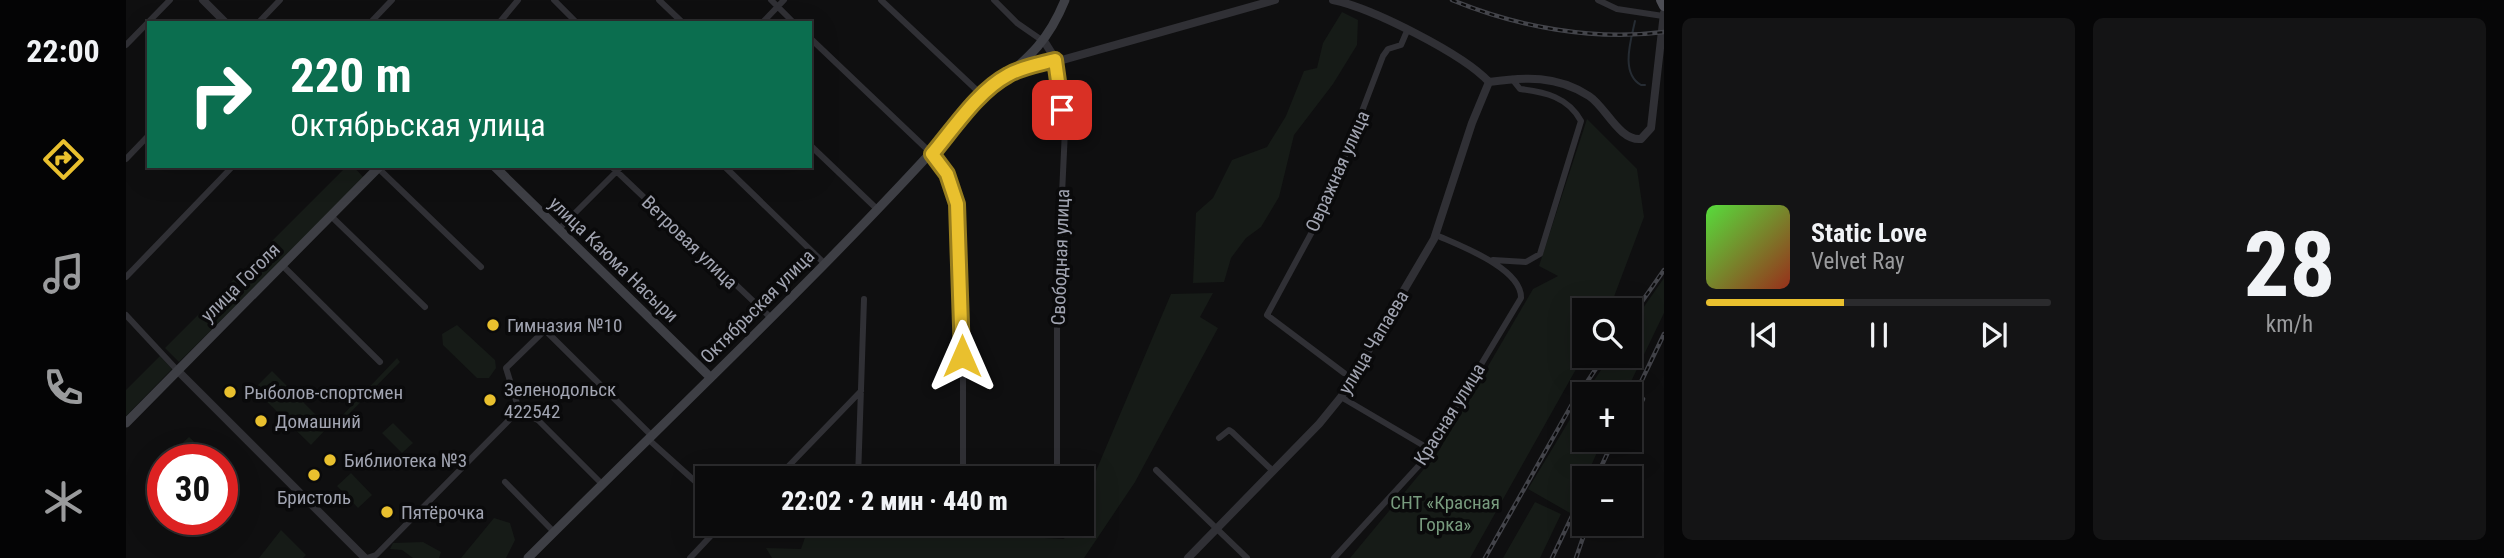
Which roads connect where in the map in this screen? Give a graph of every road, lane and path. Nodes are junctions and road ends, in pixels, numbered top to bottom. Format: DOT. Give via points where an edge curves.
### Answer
graph roads {
  1 [pos="170,0"];
  2 [pos="202,0"];
  3 [pos="280,0"];
  4 [pos="392,0"];
  5 [pos="518,0"];
  6 [pos="554,0"];
  7 [pos="659,0"];
  8 [pos="771,0"];
  9 [pos="784,0"];
  10 [pos="881,0"];
  11 [pos="994,0"];
  12 [pos="1065,0"];
  13 [pos="1275,0"];
  14 [pos="1333,0"];
  15 [pos="1598,0"];
  16 [pos="1661,0"];
  17 [pos="1664,6"];
  18 [pos="778,7"];
  19 [pos="1664,14"];
  20 [pos="149,21"];
  21 [pos="224,21"];
  22 [pos="260,21"];
  23 [pos="372,21"];
  24 [pos="501,21"];
  25 [pos="575,21"];
  26 [pos="681,21"];
  27 [pos="764,21"];
  28 [pos="792,21"];
  29 [pos="147,24"];
  30 [pos="1407,31"];
  31 [pos="812,40"];
  32 [pos="1044,41"];
  33 [pos="126,45"];
  34 [pos="1055,60"];
  35 [pos="1008,75"];
  36 [pos="1512,79"];
  37 [pos="1489,82"];
  38 [pos="983,96"];
  39 [pos="147,137"];
  40 [pos="812,147"];
  41 [pos="932,154"];
  42 [pos="126,159"];
  43 [pos="231,168"];
  44 [pos="377,168"];
  45 [pos="379,168"];
  46 [pos="496,168"];
  47 [pos="617,168"];
  48 [pos="726,168"];
  49 [pos="878,210"];
  50 [pos="331,216"];
  51 [pos="558,230"];
  52 [pos="1436,235"];
  53 [pos="1491,260"];
  54 [pos="824,263"];
  55 [pos="282,265"];
  56 [pos="481,267"];
  57 [pos="126,277"];
  58 [pos="864,299"];
  59 [pos="425,307"];
  60 [pos="126,316"];
  61 [pos="770,317"];
  62 [pos="380,362"];
  63 [pos="178,371"];
  64 [pos="1344,373"];
  65 [pos="710,377"];
  66 [pos="861,391"];
  67 [pos="1341,397"];
  68 [pos="519,410"];
  69 [pos="126,424"];
  70 [pos="649,437"];
  71 [pos="1219,438"];
  72 [pos="1431,450"];
  73 [pos="789,466"];
  74 [pos="858,466"];
  75 [pos="963,466"];
  76 [pos="1057,466"];
  77 [pos="1156,470"];
  78 [pos="1273,471"];
  79 [pos="695,481"];
  80 [pos="505,482"];
  81 [pos="602,484"];
  82 [pos="1216,529"];
  83 [pos="554,532"];
  84 [pos="711,536"];
  85 [pos="366,558"];
  86 [pos="528,558"];
  87 [pos="690,558"];
  88 [pos="1188,558"];
  89 [pos="1247,558"];
  90 [pos="1334,558"];
  1 -- 20 [label="street"];
  2 -- 21 [label="street"];
  3 -- 22 [label="street"];
  4 -- 23 [label="street"];
  5 -- 24 [label="street"];
  6 -- 25 [label="street"];
  7 -- 26 [label="street"];
  8 -- 18 [label="street"];
  9 -- 18 [label="street"];
  10 -- 38 [label="street"];
  11 -- 32 [label="street"];
  12 -- 32 [label="main road, Октябрьская улица"];
  13 -- 34 [label="street, Октябрьская улица"];
  14 -- 30 [label="street"];
  15 -- 19 [label="street" via="1618,9"];
  16 -- 17 [label="main road"];
  18 -- 27 [label="street"];
  18 -- 28 [label="street"];
  19 -- 36 [label="street" via="1651,128 1646,137 1635,140 1599,104 1575,89 1540,78"];
  29 -- 33 [label="street"];
  30 -- 37 [label="street" via="1467,61"];
  30 -- 64 [label="street, Овражная улица" via="1401,45 1383,55 1326,206 1267,315"];
  31 -- 41 [label="street"];
  32 -- 34 [label="street, Свободная улица"];
  32 -- 35 [label="main road, Октябрьская улица"];
  34 -- 35 [label="street, Октябрьская улица"];
  34 -- 76 [label="street, Свободная улица" via="1065,130 1056,301"];
  35 -- 38 [label="main road, Октябрьская улица"];
  36 -- 37 [label="street"];
  36 -- 53 [label="street" via="1520,89 1565,102 1581,121 1540,254 1526,262"];
  37 -- 52 [label="street, улица Чапаева"];
  38 -- 41 [label="main road, Октябрьская улица"];
  39 -- 42 [label="street"];
  40 -- 49 [label="street"];
  41 -- 49 [label="main road, Октябрьская улица"];
  41 -- 75 [label="street" via="953,187 960,231"];
  43 -- 57 [label="street"];
  44 -- 50 [label="main road, улица Гоголя"];
  45 -- 56 [label="street"];
  46 -- 51 [label="main road, улица Каюма Насыри"];
  47 -- 51 [label="street"];
  47 -- 61 [label="street, Ветровая улица"];
  48 -- 54 [label="street"];
  49 -- 54 [label="main road, Октябрьская улица"];
  50 -- 55 [label="main road, улица Гоголя"];
  50 -- 59 [label="street"];
  51 -- 65 [label="main road, улица Каюма Насыри"];
  52 -- 53 [label="street"];
  52 -- 67 [label="street, улица Чапаева"];
  53 -- 72 [label="street, Красная улица" via="1521,291 1518,304"];
  54 -- 61 [label="main road, Октябрьская улица"];
  55 -- 62 [label="street"];
  55 -- 63 [label="main road, улица Гоголя"];
  58 -- 66 [label="street"];
  60 -- 63 [label="street"];
  61 -- 65 [label="main road, Октябрьская улица"];
  63 -- 69 [label="main road, улица Гоголя"];
  63 -- 85 [label="street"];
  65 -- 70 [label="main road, Октябрьская улица"];
  66 -- 73 [label="street"];
  66 -- 74 [label="street"];
  67 -- 72 [label="street"];
  67 -- 78 [label="street, улица Чапаева"];
  68 -- 70 [label="street" via="506,368 545,330"];
  68 -- 81 [label="street" via="538,421"];
  68 -- 85 [label="street" via="376,555"];
  70 -- 79 [label="street"];
  70 -- 81 [label="main road, Октябрьская улица"];
  71 -- 78 [label="street" via="1229,430"];
  72 -- 90 [label="street, Красная улица"];
  77 -- 82 [label="street"];
  78 -- 82 [label="street, улица Чапаева"];
  80 -- 83 [label="street"];
  81 -- 83 [label="main road, Октябрьская улица"];
  82 -- 88 [label="street, улица Чапаева"];
  82 -- 89 [label="street"];
  83 -- 86 [label="main road, Октябрьская улица"];
  84 -- 87 [label="street"];
}
